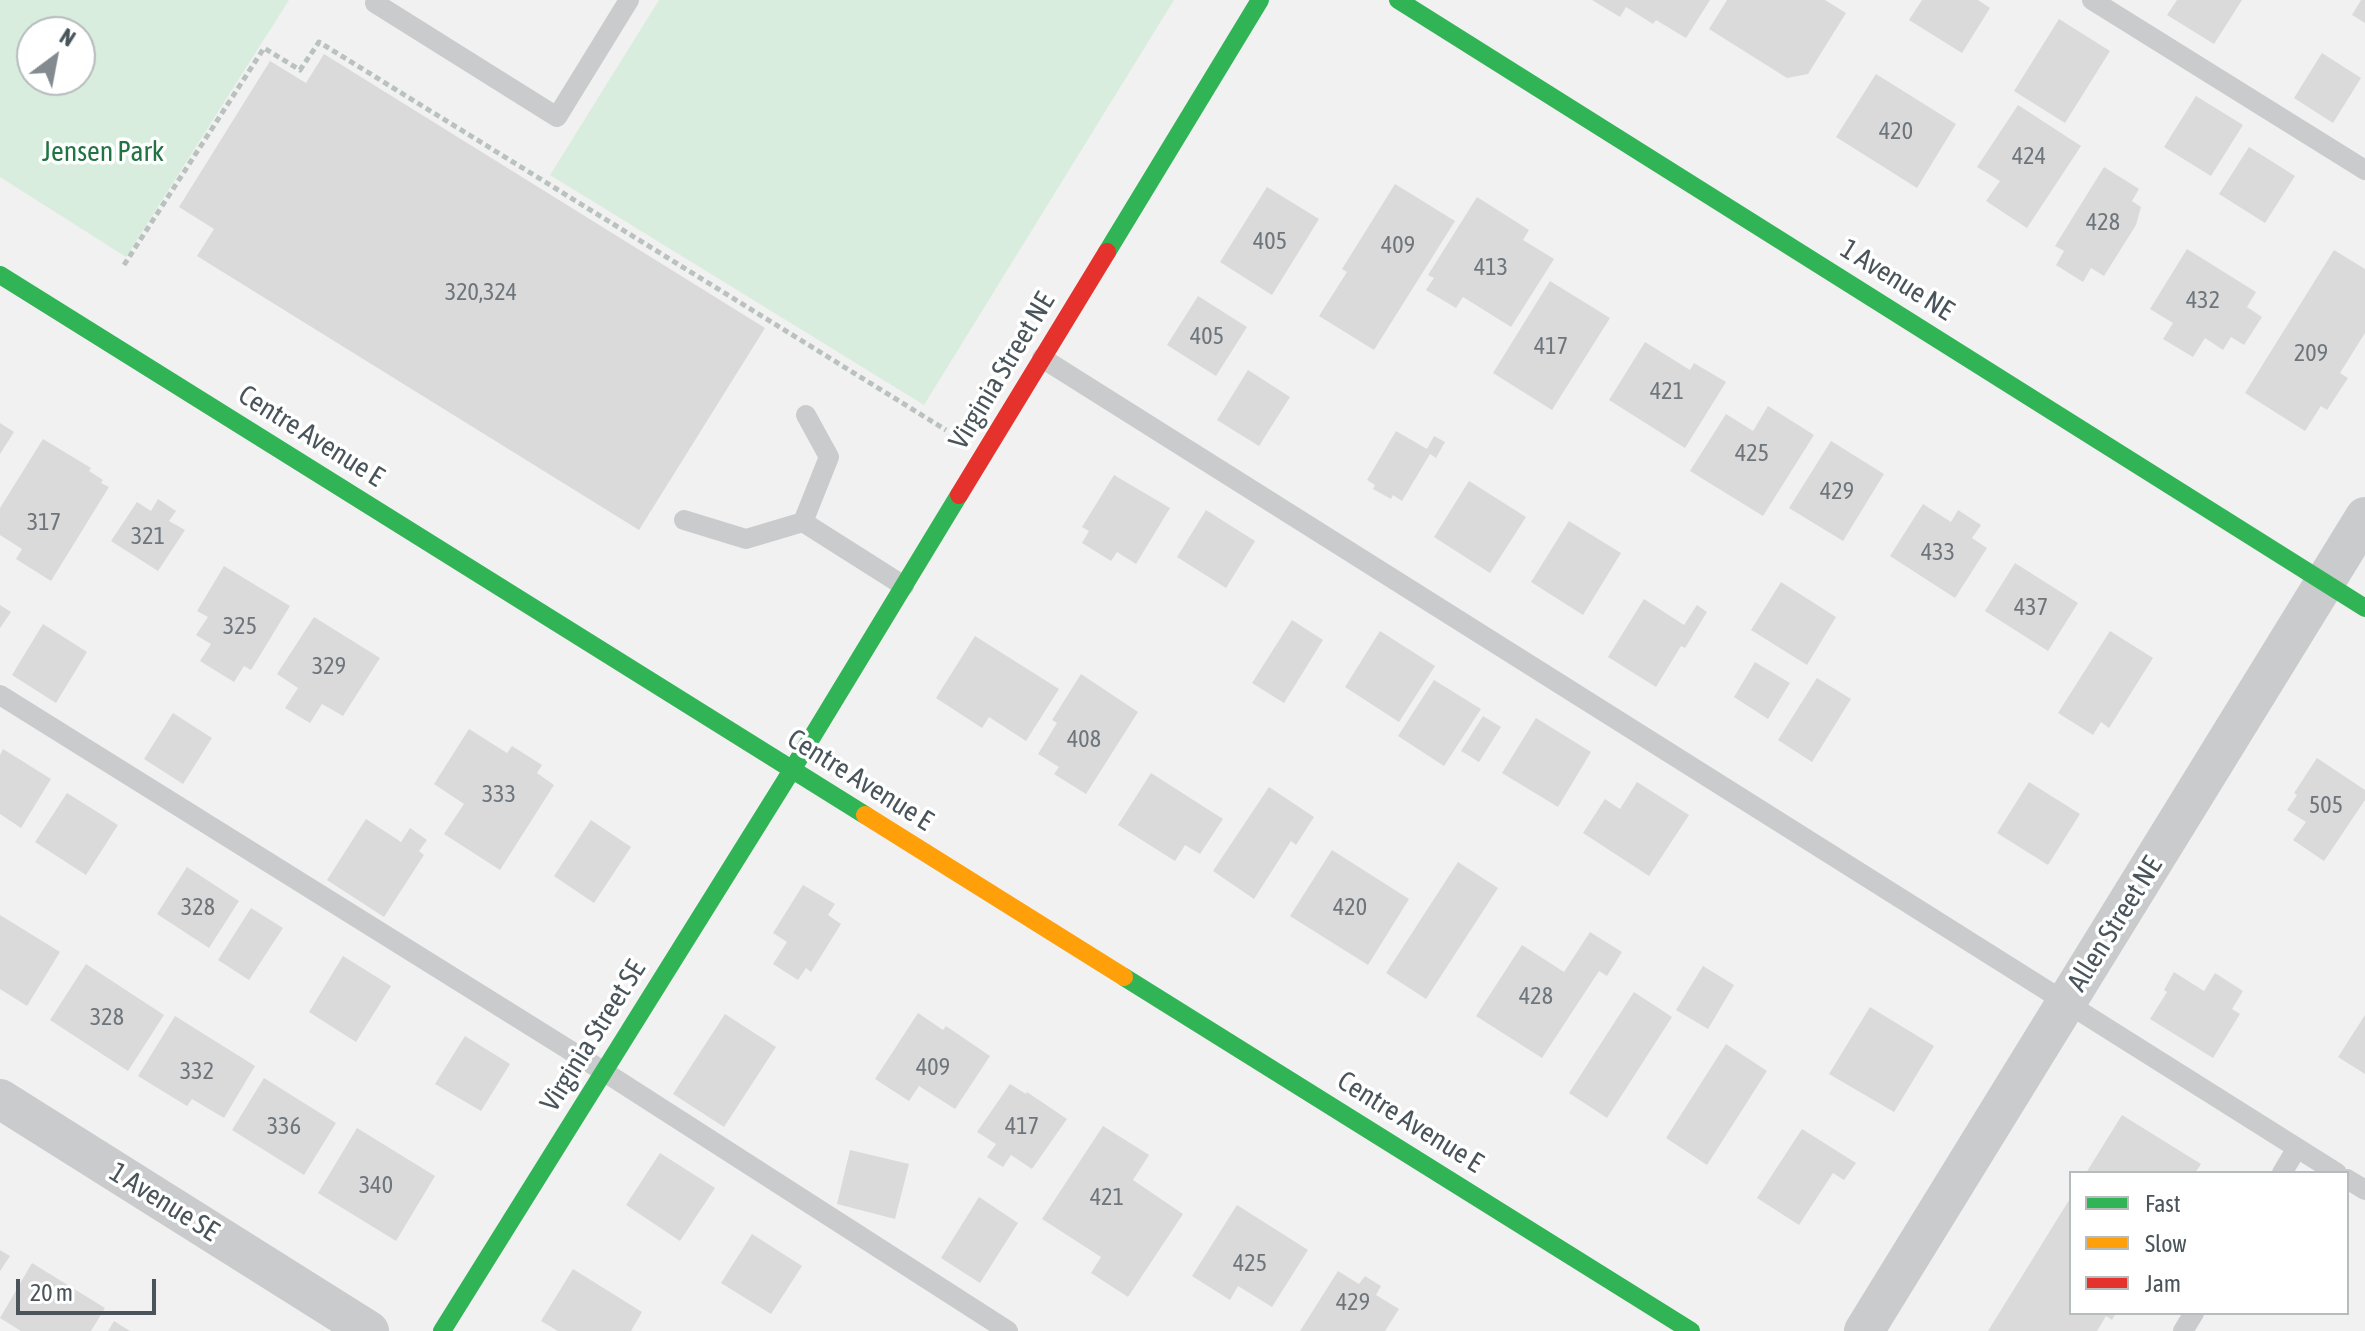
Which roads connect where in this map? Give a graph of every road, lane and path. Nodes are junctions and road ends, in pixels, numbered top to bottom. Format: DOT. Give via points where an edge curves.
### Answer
graph roads {
  1 [pos="377,0"];
  2 [pos="629,0"];
  3 [pos="1260,0"];
  4 [pos="1398,0"];
  5 [pos="2092,0"];
  6 [pos="2365,170"];
  7 [pos="124,265"];
  8 [pos="0,275"];
  9 [pos="1042,358"];
  10 [pos="806,415"];
  11 [pos="984,454"];
  12 [pos="2365,517"];
  13 [pos="684,520"];
  14 [pos="803,522"];
  15 [pos="2325,583"];
  16 [pos="904,586"];
  17 [pos="2365,608"];
  18 [pos="0,695"];
  19 [pos="792,770"];
  20 [pos="2067,1002"];
  21 [pos="603,1071"];
  22 [pos="0,1099"];
  23 [pos="2297,1148"];
  24 [pos="2283,1171"];
  25 [pos="2334,1171"];
  26 [pos="369,1331"];
  27 [pos="442,1331"];
  28 [pos="1008,1331"];
  29 [pos="1691,1331"];
  30 [pos="1864,1331"];
  1 -- 2 [label="lane" via="557,117"];
  3 -- 9 [label="street, Virginia Street NE"];
  4 -- 15 [label="street, 1 Avenue NE"];
  5 -- 6 [label="lane"];
  7 -- 11 [label="path" via="264,48 300,70 319,42"];
  8 -- 19 [label="street, Centre Avenue E"];
  9 -- 11 [label="street, Virginia Street NE"];
  9 -- 20 [label="lane"];
  10 -- 14 [label="lane" via="829,457"];
  11 -- 16 [label="street, Virginia Street NE"];
  12 -- 15 [label="street, Allen Street NE"];
  13 -- 14 [label="lane" via="746,539"];
  14 -- 16 [label="lane"];
  15 -- 17 [label="street, 1 Avenue NE"];
  15 -- 20 [label="street, Allen Street NE"];
  16 -- 19 [label="street, Virginia Street NE"];
  18 -- 21 [label="lane"];
  19 -- 21 [label="street, Virginia Street SE"];
  19 -- 29 [label="street, Centre Avenue E"];
  20 -- 23 [label="lane"];
  20 -- 30 [label="street, Allen Street NE"];
  21 -- 27 [label="street, Virginia Street SE"];
  21 -- 28 [label="lane"];
  22 -- 26 [label="street, 1 Avenue SE"];
  23 -- 24 [label="lane"];
  23 -- 25 [label="lane"];
}
